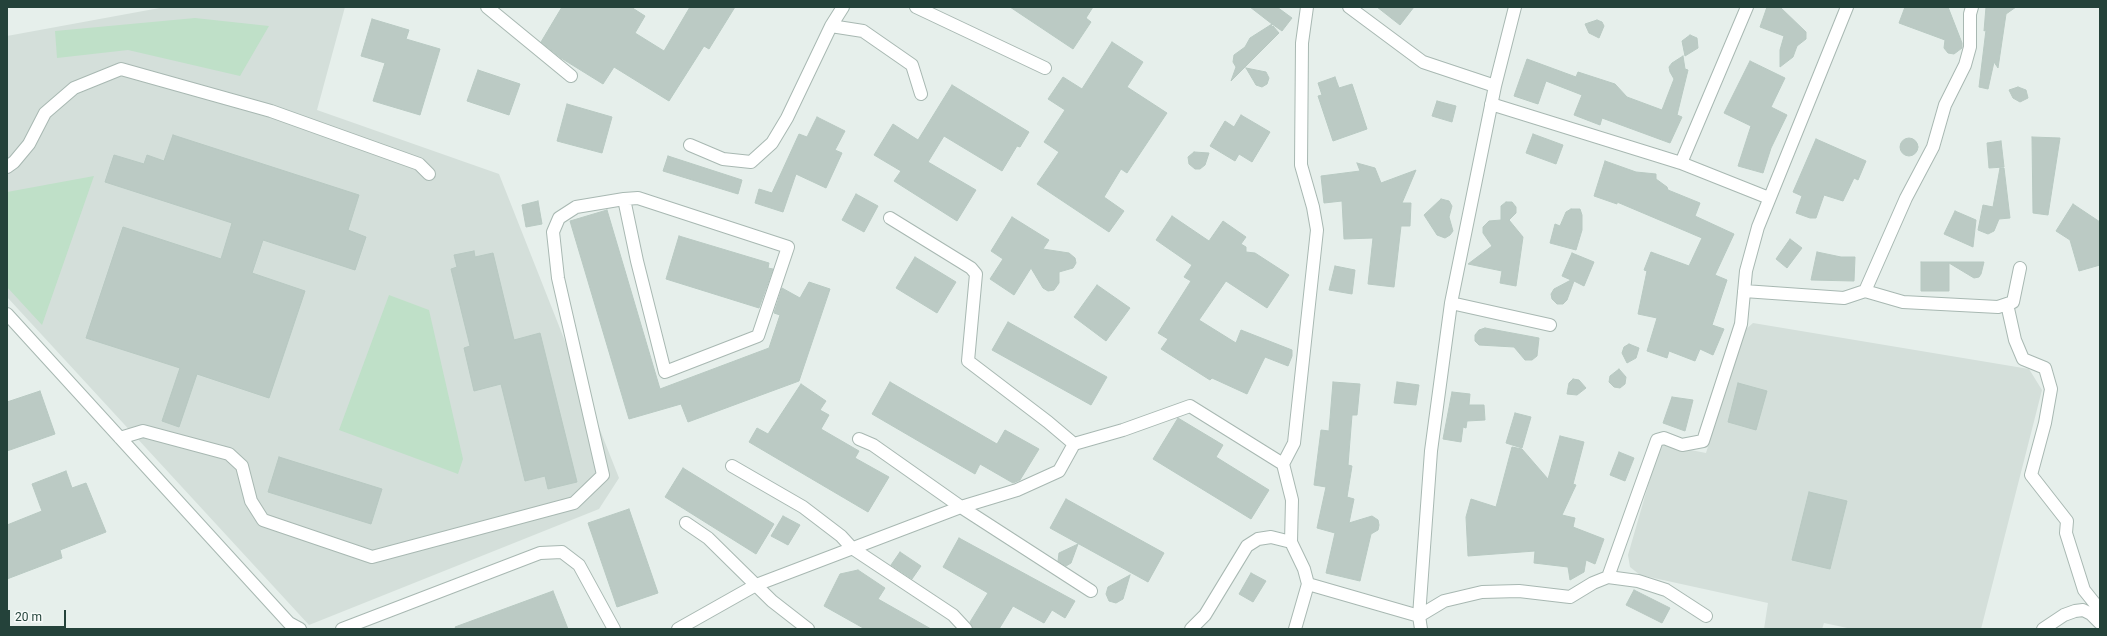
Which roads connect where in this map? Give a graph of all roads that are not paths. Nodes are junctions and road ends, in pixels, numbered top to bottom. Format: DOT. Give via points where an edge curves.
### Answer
graph roads {
  1 [pos="487,7"];
  2 [pos="843,7"];
  3 [pos="916,7"];
  4 [pos="1307,7"];
  5 [pos="1349,7"];
  6 [pos="1515,7"];
  7 [pos="1747,7"];
  8 [pos="1847,7"];
  9 [pos="1972,7"];
  10 [pos="831,26"];
  11 [pos="1045,68"];
  12 [pos="571,76"];
  13 [pos="1495,86"];
  14 [pos="921,94"];
  15 [pos="1491,104"];
  16 [pos="690,145"];
  17 [pos="1681,162"];
  18 [pos="7,167"];
  19 [pos="429,174"];
  20 [pos="1769,198"];
  21 [pos="624,199"];
  22 [pos="890,218"];
  23 [pos="2020,268"];
  24 [pos="1744,292"];
  25 [pos="1864,292"];
  26 [pos="1451,303"];
  27 [pos="2007,304"];
  28 [pos="7,314"];
  29 [pos="1550,325"];
  30 [pos="120,438"];
  31 [pos="858,439"];
  32 [pos="1074,444"];
  33 [pos="1283,464"];
  34 [pos="732,466"];
  35 [pos="961,506"];
  36 [pos="686,523"];
  37 [pos="1291,542"];
  38 [pos="852,548"];
  39 [pos="1608,577"];
  40 [pos="1308,584"];
  41 [pos="756,585"];
  42 [pos="1091,591"];
  43 [pos="2100,610"];
  44 [pos="1418,616"];
  45 [pos="1706,616"];
  46 [pos="2100,623"];
  47 [pos="300,629"];
  48 [pos="342,629"];
  49 [pos="614,629"];
  50 [pos="678,629"];
  51 [pos="808,629"];
  52 [pos="966,629"];
  53 [pos="1191,629"];
  54 [pos="1295,629"];
  55 [pos="1422,629"];
  56 [pos="2043,629"];
  1 -- 12 [label="street"];
  2 -- 10 [label="street"];
  3 -- 11 [label="street"];
  4 -- 33 [label="street" via="1302,43 1301,165 1317,230 1294,443"];
  5 -- 13 [label="street" via="1423,62"];
  6 -- 13 [label="street"];
  7 -- 17 [label="street"];
  8 -- 20 [label="street"];
  9 -- 25 [label="street" via="1970,47 1965,65 1945,105 1933,147 1906,198"];
  10 -- 14 [label="street" via="863,31 912,65"];
  10 -- 16 [label="street" via="772,144 751,162 723,159"];
  13 -- 15 [label="street"];
  15 -- 17 [label="street"];
  15 -- 26 [label="street"];
  17 -- 20 [label="street"];
  18 -- 19 [label="street" via="29,144 45,112 74,88 121,68 271,111 419,164"];
  20 -- 24 [label="street" via="1746,271"];
  21 -- 21 [label="street" via="638,198 788,247 758,336 666,372"];
  21 -- 30 [label="street" via="576,207 559,218 553,232 558,278 603,475 574,503 372,557 263,520 251,501 242,466 229,454 143,431"];
  22 -- 32 [label="street" via="971,268 976,274 968,361"];
  23 -- 27 [label="street" via="2013,302"];
  24 -- 25 [label="street" via="1844,298"];
  24 -- 39 [label="street" via="1741,324 1703,441 1682,444 1664,438 1657,440"];
  25 -- 27 [label="street" via="1903,302 1998,307"];
  26 -- 29 [label="street"];
  26 -- 44 [label="street" via="1431,451"];
  27 -- 43 [label="street" via="2015,340 2023,358 2044,368 2051,389 2031,475 2067,521 2066,533 2084,590"];
  28 -- 30 [label="street"];
  30 -- 47 [label="street" via="288,623"];
  31 -- 35 [label="street" via="872,445"];
  32 -- 33 [label="street" via="1190,406"];
  32 -- 35 [label="street" via="1059,471 1017,490"];
  33 -- 37 [label="street" via="1292,500"];
  34 -- 38 [label="street" via="803,507 841,536"];
  35 -- 38 [label="street"];
  35 -- 42 [label="street"];
  36 -- 41 [label="street" via="708,538"];
  37 -- 40 [label="street"];
  37 -- 53 [label="street" via="1271,537 1258,539 1247,546 1205,615"];
  38 -- 41 [label="street"];
  38 -- 52 [label="street" via="953,615"];
  39 -- 44 [label="street" via="1570,597 1519,591 1482,592 1444,601"];
  39 -- 45 [label="street" via="1638,581 1666,590"];
  40 -- 44 [label="street"];
  40 -- 54 [label="street"];
  41 -- 50 [label="street"];
  41 -- 51 [label="street" via="772,602"];
  44 -- 55 [label="street"];
  46 -- 56 [label="street" via="2091,614 2075,610"];
  48 -- 49 [label="street" via="540,553 562,552 579,565"];
}
